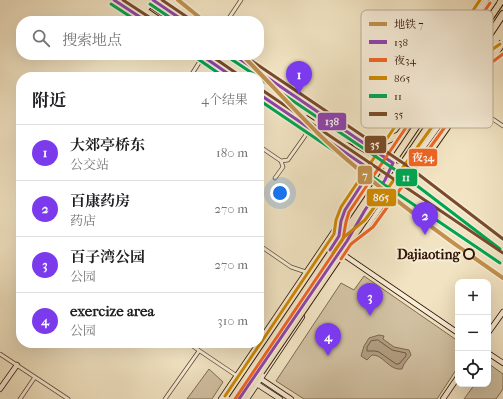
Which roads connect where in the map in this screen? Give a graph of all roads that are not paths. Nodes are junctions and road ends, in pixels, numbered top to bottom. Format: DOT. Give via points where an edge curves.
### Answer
graph roads {
  1 [pos="114,0"];
  2 [pos="121,0"];
  3 [pos="129,0"];
  4 [pos="137,0"];
  5 [pos="144,0"];
  6 [pos="153,0"];
  7 [pos="241,0"];
  8 [pos="486,0"];
  9 [pos="494,0"];
  10 [pos="502,0"];
  11 [pos="479,10"];
  12 [pos="487,10"];
  13 [pos="493,13"];
  14 [pos="503,14"];
  15 [pos="142,16"];
  16 [pos="143,16"];
  17 [pos="153,16"];
  18 [pos="161,16"];
  19 [pos="168,16"];
  20 [pos="177,16"];
  21 [pos="230,16"];
  22 [pos="493,29"];
  23 [pos="503,42"];
  24 [pos="503,48"];
  25 [pos="493,55"];
  26 [pos="493,57"];
  27 [pos="201,60"];
  28 [pos="209,60"];
  29 [pos="218,60"];
  30 [pos="225,60"];
  31 [pos="241,60"];
  32 [pos="193,72"];
  33 [pos="226,72"];
  34 [pos="236,72"];
  35 [pos="243,72"];
  36 [pos="259,72"];
  37 [pos="264,75"];
  38 [pos="264,86"];
  39 [pos="264,91"];
  40 [pos="264,97"];
  41 [pos="493,119"];
  42 [pos="503,126"];
  43 [pos="308,128"];
  44 [pos="399,128"];
  45 [pos="405,128"];
  46 [pos="415,128"];
  47 [pos="427,128"];
  48 [pos="437,128"];
  49 [pos="446,128"];
  50 [pos="332,144"];
  51 [pos="352,148"];
  52 [pos="264,149"];
  53 [pos="381,155"];
  54 [pos="281,161"];
  55 [pos="393,163"];
  56 [pos="375,164"];
  57 [pos="371,170"];
  58 [pos="387,171"];
  59 [pos="406,171"];
  60 [pos="380,176"];
  61 [pos="276,178"];
  62 [pos="385,180"];
  63 [pos="395,186"];
  64 [pos="359,206"];
  65 [pos="365,210"];
  66 [pos="341,221"];
  67 [pos="359,233"];
  68 [pos="339,236"];
  69 [pos="347,241"];
  70 [pos="503,245"];
  71 [pos="264,248"];
  72 [pos="344,255"];
  73 [pos="503,259"];
  74 [pos="306,272"];
  75 [pos="503,312"];
  76 [pos="491,329"];
  77 [pos="455,331"];
  78 [pos="264,335"];
  79 [pos="196,348"];
  80 [pos="256,348"];
  81 [pos="200,351"];
  82 [pos="0,354"];
  83 [pos="491,355"];
  84 [pos="503,363"];
  85 [pos="17,365"];
  86 [pos="237,376"];
  87 [pos="35,377"];
  88 [pos="261,379"];
  89 [pos="455,381"];
  90 [pos="257,384"];
  91 [pos="0,389"];
  92 [pos="20,399"];
  93 [pos="68,399"];
  94 [pos="166,399"];
  95 [pos="221,399"];
  96 [pos="230,399"];
  97 [pos="239,399"];
  98 [pos="243,399"];
  99 [pos="247,399"];
  100 [pos="280,399"];
  101 [pos="291,399"];
  102 [pos="443,399"];
  1 -- 15 [label="main road"];
  2 -- 16 [label="highway"];
  3 -- 17 [label="highway"];
  4 -- 18 [label="highway"];
  5 -- 19 [label="highway"];
  6 -- 20 [label="main road"];
  7 -- 21 [label="street"];
  8 -- 11 [label="main road"];
  9 -- 12 [label="highway, bridge"];
  10 -- 13 [label="highway, bridge"];
  14 -- 22 [label="highway, bridge"];
  23 -- 26 [label="highway, bridge"];
  24 -- 25 [label="main road"];
  27 -- 32 [label="street"];
  28 -- 33 [label="main road"];
  29 -- 34 [label="highway"];
  30 -- 35 [label="highway"];
  31 -- 36 [label="main road"];
  37 -- 53 [label="main road"];
  38 -- 45 [label="highway, bridge" via="342,138 353,142 384,142 399,135"];
  39 -- 49 [label="highway, bridge" via="380,165 404,167 421,159"];
  40 -- 50 [label="main road"];
  41 -- 42 [label="street"];
  43 -- 51 [label="main road" via="321,128"];
  43 -- 54 [label="street" via="288,160"];
  44 -- 53 [label="main road"];
  46 -- 96 [label="highway, bridge"];
  47 -- 98 [label="highway, bridge"];
  48 -- 59 [label="main road"];
  50 -- 51 [label="main road"];
  50 -- 57 [label="main road"];
  51 -- 56 [label="main road"];
  52 -- 54 [label="street"];
  53 -- 55 [label="main road"];
  53 -- 56 [label="main road"];
  54 -- 61 [label="street" via="283,167"];
  55 -- 58 [label="main road"];
  55 -- 59 [label="main road"];
  56 -- 57 [label="main road"];
  56 -- 58 [label="main road"];
  57 -- 60 [label="main road"];
  57 -- 66 [label="main road" via="344,210"];
  58 -- 59 [label="main road"];
  58 -- 60 [label="main road"];
  58 -- 62 [label="main road"];
  59 -- 63 [label="main road"];
  59 -- 70 [label="main road"];
  60 -- 62 [label="main road"];
  60 -- 64 [label="main road"];
  62 -- 63 [label="main road"];
  62 -- 65 [label="main road"];
  63 -- 67 [label="main road" via="369,224"];
  63 -- 73 [label="main road"];
  64 -- 65 [label="main road"];
  64 -- 68 [label="main road"];
  65 -- 69 [label="main road"];
  66 -- 68 [label="main road"];
  66 -- 74 [label="main road"];
  67 -- 69 [label="main road"];
  67 -- 72 [label="main road"];
  68 -- 96 [label="main road"];
  69 -- 97 [label="main road"];
  71 -- 74 [label="street" via="291,267"];
  72 -- 77 [label="main road"];
  72 -- 88 [label="main road"];
  74 -- 78 [label="main road"];
  75 -- 76 [label="main road"];
  79 -- 81 [label="street"];
  80 -- 86 [label="main road"];
  81 -- 86 [label="street"];
  81 -- 94 [label="street"];
  82 -- 85 [label="street"];
  83 -- 84 [label="main road"];
  85 -- 87 [label="street"];
  85 -- 91 [label="main road"];
  86 -- 95 [label="main road"];
  87 -- 92 [label="street"];
  87 -- 93 [label="street"];
  88 -- 90 [label="main road"];
  88 -- 101 [label="main road"];
  89 -- 102 [label="main road"];
  90 -- 99 [label="main road"];
  90 -- 100 [label="main road"];
}
